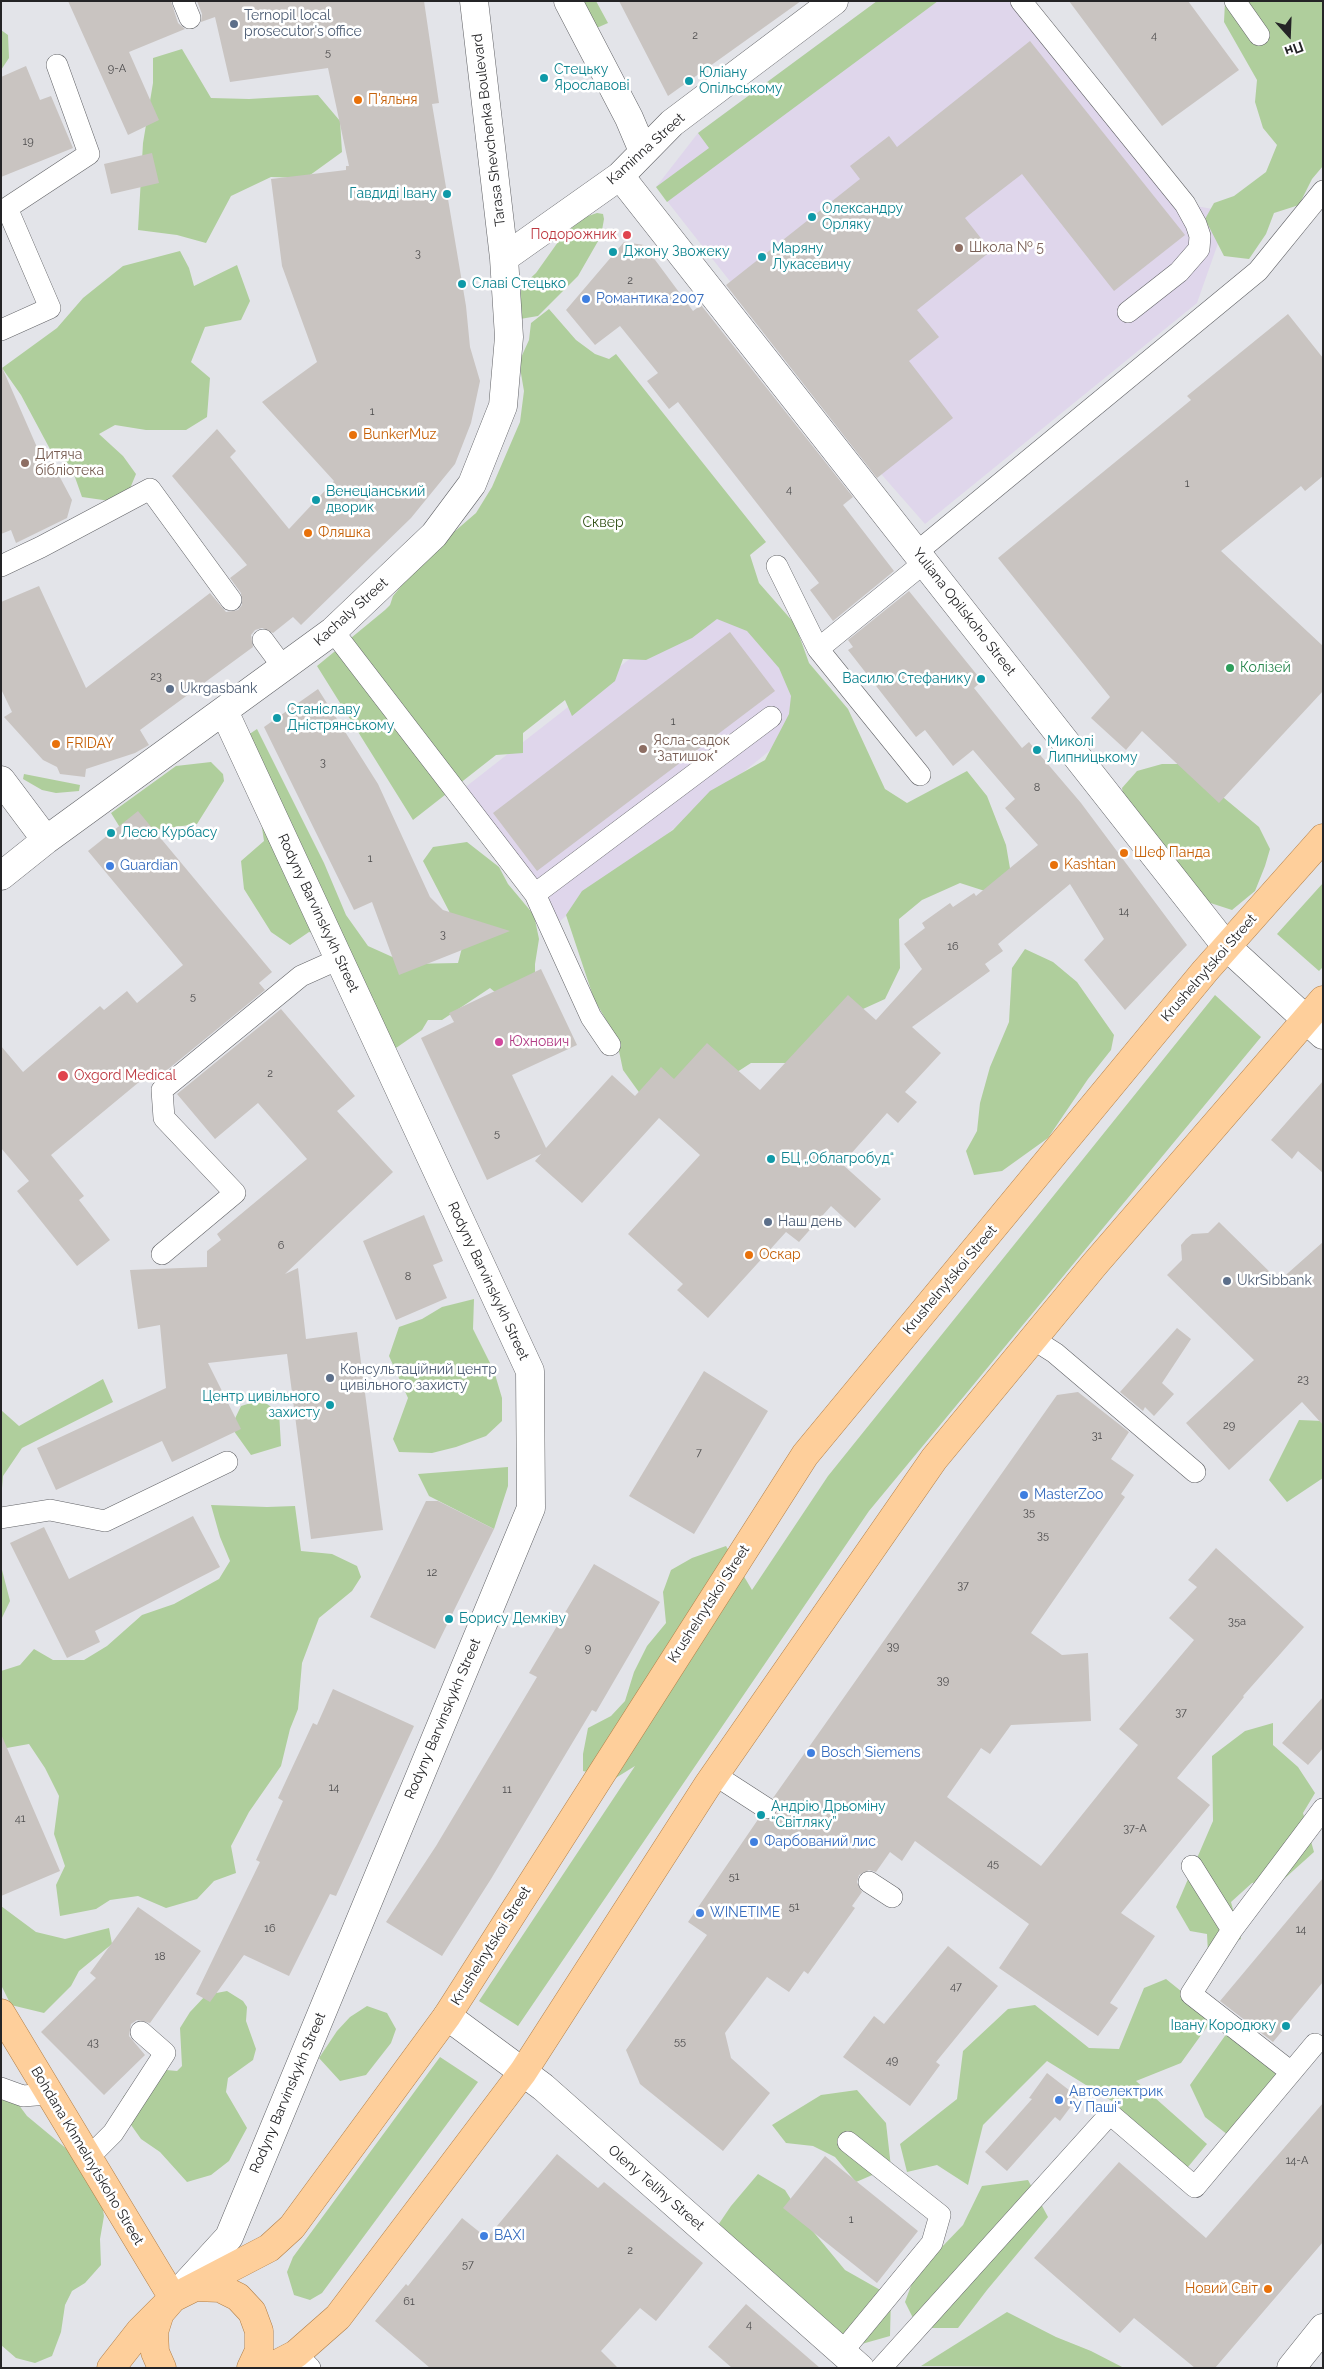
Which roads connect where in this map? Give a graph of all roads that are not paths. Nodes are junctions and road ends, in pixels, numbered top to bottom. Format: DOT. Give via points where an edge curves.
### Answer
graph roads {
  1 [pos="474,1"];
  2 [pos="568,1"];
  3 [pos="834,1"];
  4 [pos="1021,1"];
  5 [pos="1235,1"];
  6 [pos="1260,35"];
  7 [pos="57,65"];
  8 [pos="643,151"];
  9 [pos="620,176"];
  10 [pos="1323,191"];
  11 [pos="504,258"];
  12 [pos="1128,312"];
  13 [pos="1,330"];
  14 [pos="921,557"];
  15 [pos="1,566"];
  16 [pos="777,566"];
  17 [pos="231,600"];
  18 [pos="333,631"];
  19 [pos="263,640"];
  20 [pos="818,649"];
  21 [pos="284,668"];
  22 [pos="224,711"];
  23 [pos="770,717"];
  24 [pos="920,775"];
  25 [pos="1,780"];
  26 [pos="1323,838"];
  27 [pos="46,840"];
  28 [pos="1,876"];
  29 [pos="535,894"];
  30 [pos="1226,946"];
  31 [pos="338,959"];
  32 [pos="1317,1017"];
  33 [pos="610,1045"];
  34 [pos="162,1254"];
  35 [pos="1033,1339"];
  36 [pos="228,1462"];
  37 [pos="1195,1472"];
  38 [pos="1,1518"];
  39 [pos="715,1775"];
  40 [pos="766,1808"];
  41 [pos="1323,1809"];
  42 [pos="1192,1866"];
  43 [pos="869,1882"];
  44 [pos="892,1898"];
  45 [pos="1232,1930"];
  46 [pos="1,2013"];
  47 [pos="446,2016"];
  48 [pos="141,2032"];
  49 [pos="1320,2043"];
  50 [pos="523,2072"];
  51 [pos="1291,2072"];
  52 [pos="1,2088"];
  53 [pos="48,2094"];
  54 [pos="848,2142"];
  55 [pos="88,2158"];
  56 [pos="173,2298"];
  57 [pos="1323,2328"];
  58 [pos="851,2360"];
  59 [pos="303,2361"];
  60 [pos="111,2368"];
  61 [pos="162,2368"];
  62 [pos="251,2368"];
  63 [pos="269,2368"];
  64 [pos="881,2368"];
  65 [pos="1291,2368"];
  1 -- 11 [label="street, Tarasa Shevchenka Boulevard"];
  2 -- 8 [label="street"];
  3 -- 8 [label="street, Kaminna Street" via="672,123"];
  4 -- 12 [label="lane" via="1185,204 1196,224 1200,236 1198,249 1179,272"];
  5 -- 6 [label="lane"];
  7 -- 13 [label="lane" via="89,154 7,208 50,308"];
  8 -- 9 [label="street, Kaminna Street"];
  9 -- 11 [label="street, Kaminna Street"];
  9 -- 14 [label="street, Yuliana Opilskoho Street"];
  10 -- 14 [label="lane" via="1258,271"];
  11 -- 18 [label="street, Kachaly Street" via="509,337 503,406 472,484 434,535"];
  14 -- 20 [label="lane"];
  14 -- 30 [label="street, Yuliana Opilskoho Street"];
  15 -- 17 [label="lane" via="150,489"];
  16 -- 20 [label="lane"];
  18 -- 21 [label="street, Kachaly Street"];
  18 -- 29 [label="lane"];
  19 -- 21 [label="lane"];
  20 -- 24 [label="lane"];
  21 -- 22 [label="street, Kachaly Street"];
  22 -- 27 [label="street, Kachaly Street"];
  22 -- 31 [label="street, Rodyny Barvinskykh Street"];
  23 -- 29 [label="lane"];
  25 -- 27 [label="street"];
  26 -- 30 [label="main road, Krushelnytskoi Street"];
  27 -- 28 [label="street, Kachaly Street"];
  29 -- 33 [label="lane" via="591,1017"];
  30 -- 32 [label="street, Yuliana Opilskoho Street"];
  30 -- 47 [label="main road, Krushelnytskoi Street" via="805,1455"];
  31 -- 34 [label="lane" via="301,976 162,1090 164,1118 235,1193"];
  31 -- 56 [label="street, Rodyny Barvinskykh Street" via="530,1371 531,1508 229,2237"];
  32 -- 35 [label="main road" via="1094,1265"];
  35 -- 37 [label="lane" via="1055,1353"];
  35 -- 39 [label="main road" via="934,1459"];
  36 -- 38 [label="lane" via="105,1521 50,1510"];
  39 -- 40 [label="lane"];
  39 -- 50 [label="main road"];
  41 -- 45 [label="lane"];
  42 -- 45 [label="lane"];
  43 -- 44 [label="lane"];
  45 -- 51 [label="lane" via="1191,1994"];
  46 -- 53 [label="main road, Bohdana Khmelnytskoho Street"];
  47 -- 50 [label="street, Oleny Telihy Street"];
  47 -- 56 [label="main road, Krushelnytskoi Street" via="292,2227 268,2248"];
  48 -- 55 [label="lane" via="165,2053 113,2134"];
  49 -- 51 [label="lane"];
  50 -- 58 [label="street, Oleny Telihy Street"];
  50 -- 59 [label="main road"];
  51 -- 64 [label="lane" via="1195,2187 1110,2114"];
  52 -- 53 [label="lane" via="23,2096"];
  53 -- 55 [label="main road, Bohdana Khmelnytskoho Street"];
  54 -- 58 [label="lane" via="940,2215 932,2243"];
  55 -- 56 [label="main road, Bohdana Khmelnytskoho Street"];
  56 -- 60 [label="main road, Krushelnytskoi Street" via="140,2331"];
  56 -- 61 [label="main road" via="160,2313 154,2332 155,2352"];
  56 -- 62 [label="main road" via="196,2287 220,2288 238,2297 252,2312 259,2331 259,2351"];
  57 -- 65 [label="street"];
  59 -- 63 [label="main road"];
}
